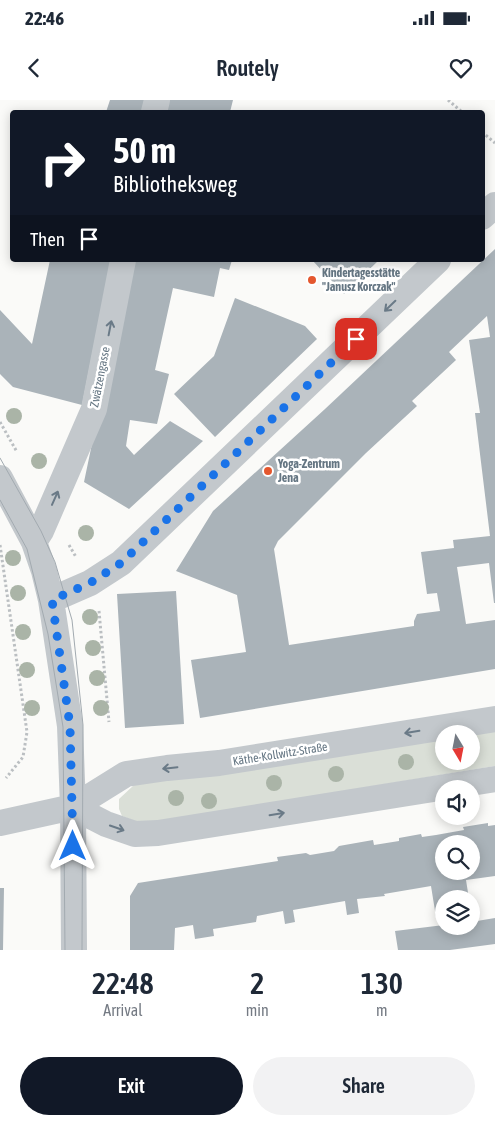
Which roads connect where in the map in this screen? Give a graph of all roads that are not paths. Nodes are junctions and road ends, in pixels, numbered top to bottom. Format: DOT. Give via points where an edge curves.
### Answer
graph roads {
  1 [pos="495,205"];
  2 [pos="485,214"];
  3 [pos="123,262"];
  4 [pos="436,262"];
  5 [pos="0,478"];
  6 [pos="34,542"];
  7 [pos="52,600"];
  8 [pos="495,719"];
  9 [pos="495,779"];
  10 [pos="73,807"];
  11 [pos="0,823"];
  12 [pos="74,950"];
  1 -- 2 [label="street"];
  6 -- 3 [label="street, Zwätzengasse, one-way" via="94,410"];
  4 -- 7 [label="street, one-way" via="121,563 90,583"];
  5 -- 6 [label="street"];
  6 -- 7 [label="street"];
  7 -- 10 [label="street" via="70,726"];
  8 -- 10 [label="street, Käthe-Kollwitz-Straße, one-way" via="218,763 126,774"];
  10 -- 9 [label="street, one-way" via="135,834 158,833"];
  10 -- 11 [label="street, Käthe-Kollwitz-Straße"];
  10 -- 12 [label="street"];
}
